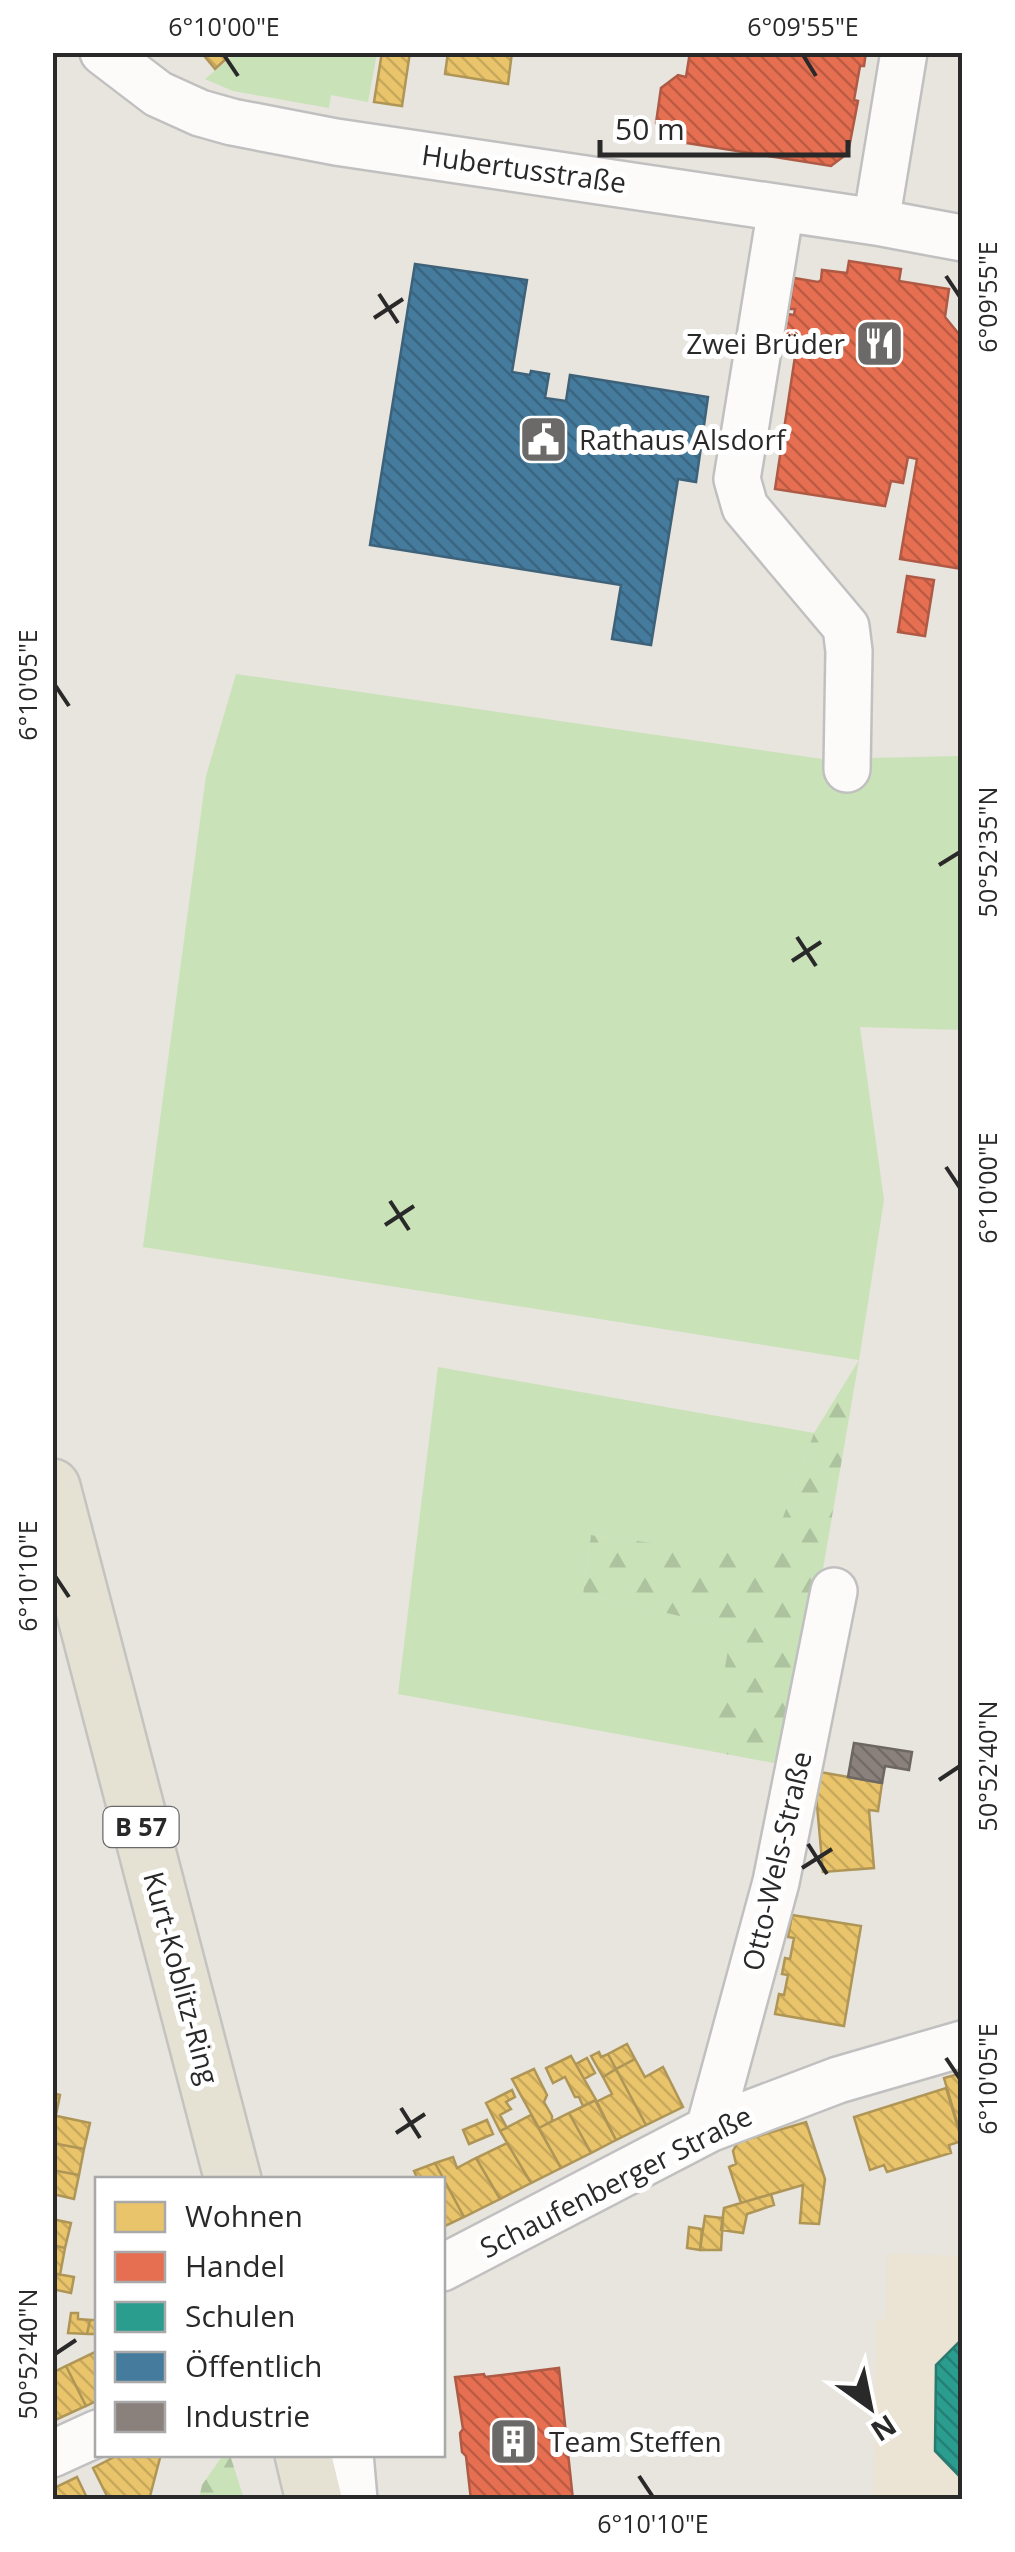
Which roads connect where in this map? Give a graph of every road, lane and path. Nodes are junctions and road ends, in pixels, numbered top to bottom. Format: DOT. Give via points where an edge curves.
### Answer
graph roads {
  1 [pos="103,52"];
  2 [pos="904,52"];
  3 [pos="781,208"];
  4 [pos="876,222"];
  5 [pos="962,238"];
  6 [pos="846,770"];
  7 [pos="52,1487"];
  8 [pos="834,1591"];
  9 [pos="962,2044"];
  10 [pos="709,2130"];
  11 [pos="231,2176"];
  12 [pos="445,2266"];
  13 [pos="95,2434"];
  14 [pos="52,2454"];
  15 [pos="304,2457"];
  16 [pos="350,2457"];
  17 [pos="314,2500"];
  18 [pos="354,2500"];
  1 -- 3 [label="street, Hubertusstraße" via="158,94 232,122"];
  2 -- 4 [label="street"];
  3 -- 4 [label="street, Hubertusstraße"];
  3 -- 6 [label="street" via="736,479 744,507 846,626"];
  4 -- 5 [label="street, Hubertusstraße"];
  7 -- 11 [label="main road, Kurt-Koblitz-Ring / B 57"];
  8 -- 10 [label="street, Otto-Wels-Straße" via="776,1882"];
  9 -- 10 [label="street, Schaufenberger Straße" via="838,2080"];
  10 -- 12 [label="street, Schaufenberger Straße"];
  13 -- 14 [label="street"];
  15 -- 17 [label="main road"];
  16 -- 18 [label="street"];
}
